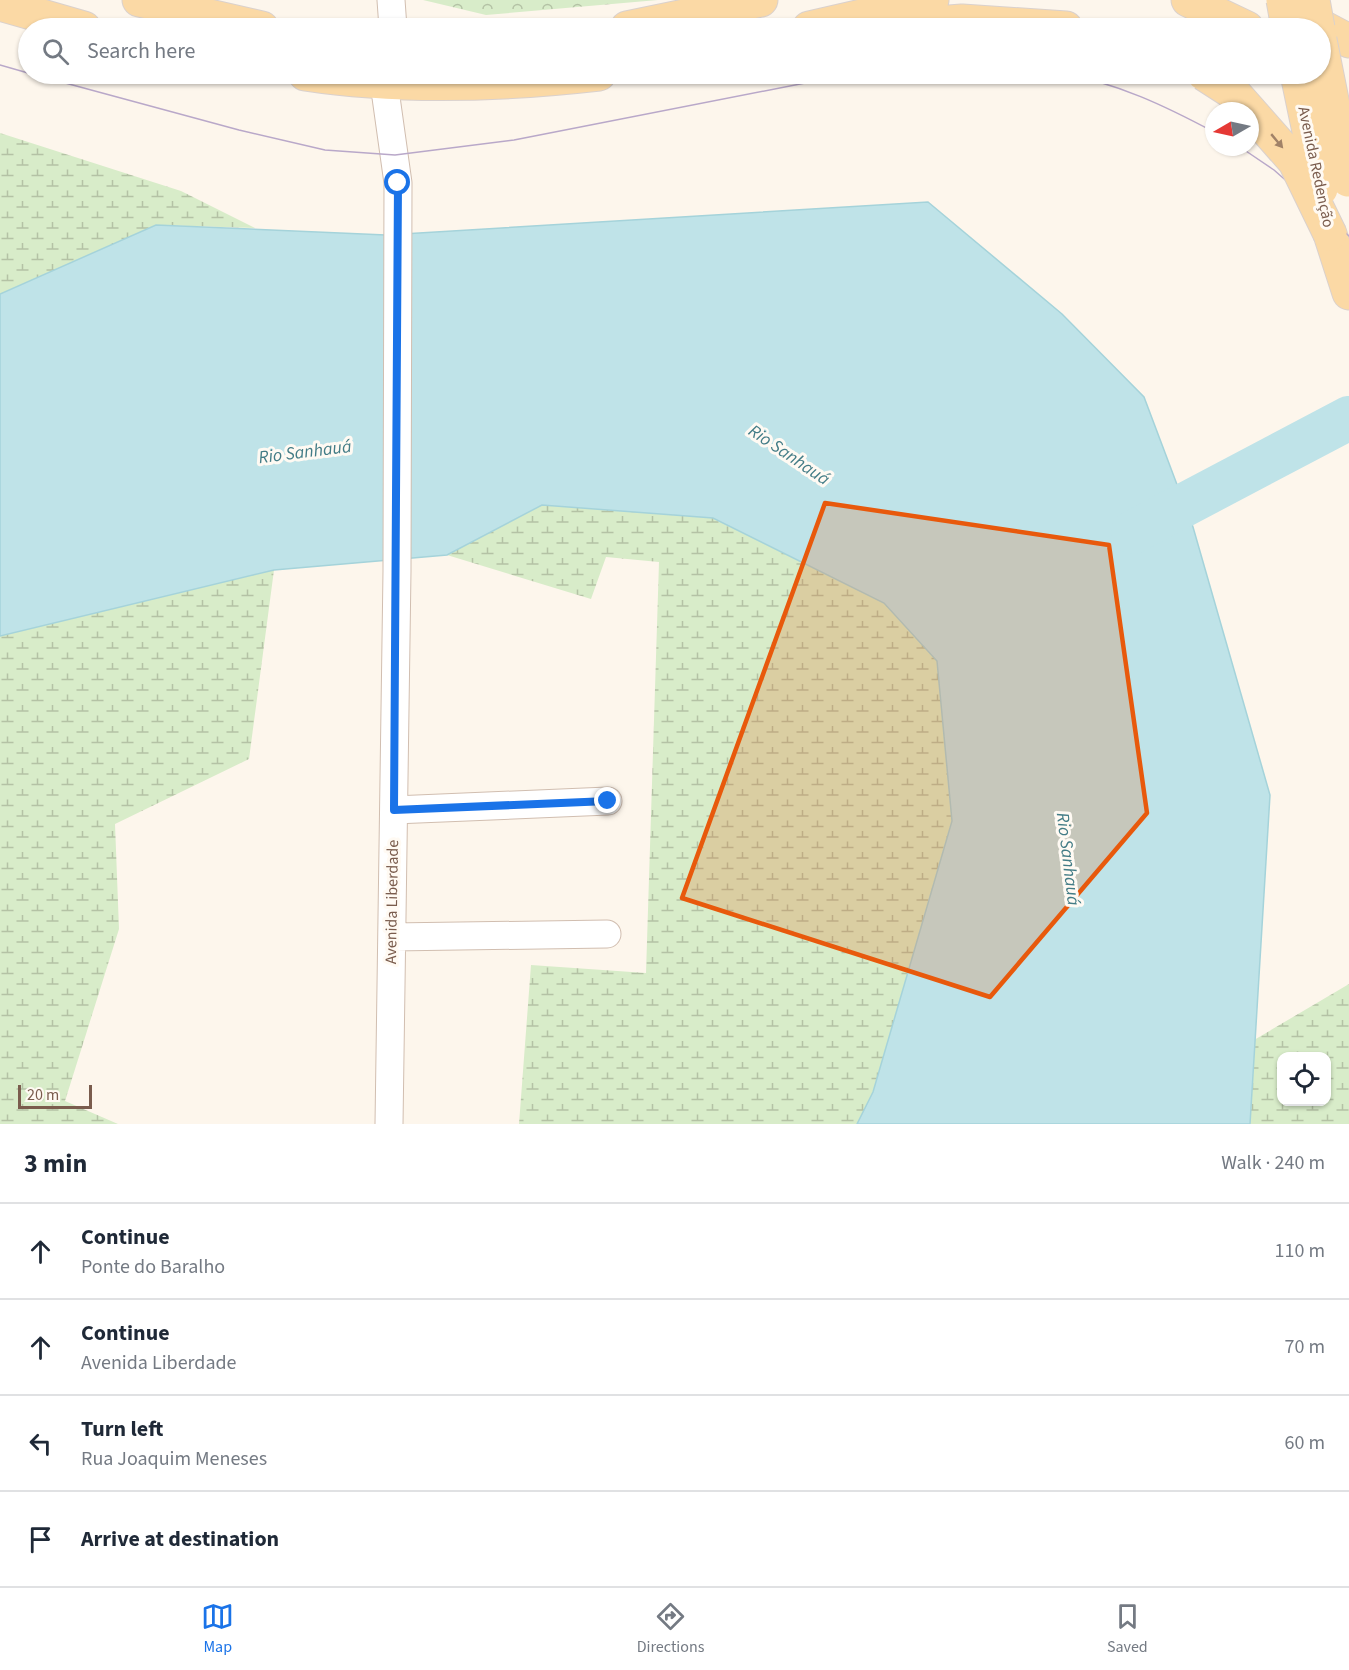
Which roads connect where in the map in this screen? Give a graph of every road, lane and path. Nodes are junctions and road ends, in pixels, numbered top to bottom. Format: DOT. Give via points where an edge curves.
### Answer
graph roads {
  1 [pos="140,0"];
  2 [pos="391,0"];
  3 [pos="761,0"];
  4 [pos="932,0"];
  5 [pos="1188,0"];
  6 [pos="1270,0"];
  7 [pos="1283,0"];
  8 [pos="1313,0"];
  9 [pos="0,4"];
  10 [pos="49,18"];
  11 [pos="218,18"];
  12 [pos="392,18"];
  13 [pos="675,18"];
  14 [pos="853,18"];
  15 [pos="1226,18"];
  16 [pos="1286,18"];
  17 [pos="1305,18"];
  18 [pos="1316,18"];
  19 [pos="1331,32"];
  20 [pos="1349,41"];
  21 [pos="384,84"];
  22 [pos="1220,84"];
  23 [pos="1299,84"];
  24 [pos="1322,84"];
  25 [pos="1329,84"];
  26 [pos="1349,103"];
  27 [pos="1349,180"];
  28 [pos="1330,234"];
  29 [pos="1349,293"];
  30 [pos="608,801"];
  31 [pos="394,810"];
  32 [pos="607,934"];
  33 [pos="392,938"];
  34 [pos="389,1124"];
  1 -- 11 [label="main road"];
  2 -- 12 [label="street"];
  3 -- 13 [label="main road"];
  4 -- 14 [label="main road"];
  5 -- 15 [label="main road"];
  6 -- 17 [label="main road"];
  7 -- 16 [label="main road, bridge"];
  8 -- 18 [label="main road, bridge"];
  9 -- 10 [label="main road"];
  19 -- 20 [label="main road"];
  21 -- 31 [label="street, Avenida Liberdade" via="398,183"];
  22 -- 28 [label="main road, one-way, bridge" via="1235,94 1295,162"];
  23 -- 28 [label="main road, Avenida Redenção, bridge"];
  24 -- 26 [label="main road"];
  25 -- 27 [label="main road, bridge"];
  28 -- 29 [label="main road, Avenida Redenção"];
  30 -- 31 [label="street"];
  31 -- 33 [label="street, Avenida Liberdade"];
  32 -- 33 [label="street"];
  33 -- 34 [label="street, Avenida Liberdade"];
}
